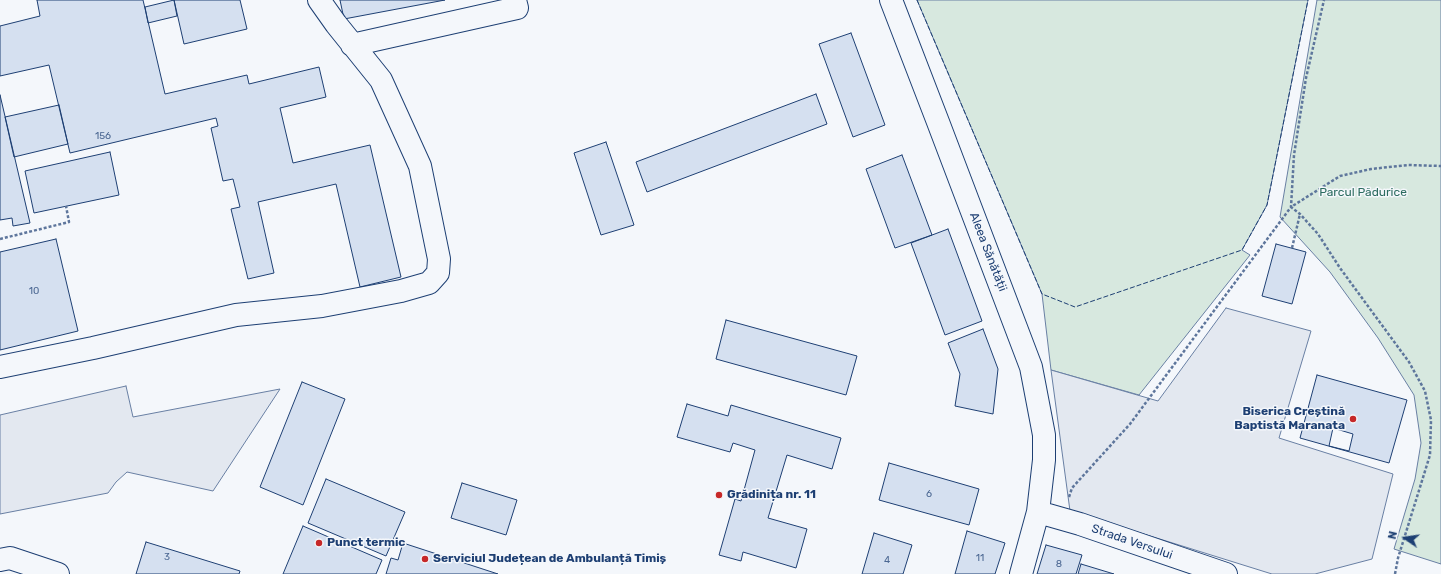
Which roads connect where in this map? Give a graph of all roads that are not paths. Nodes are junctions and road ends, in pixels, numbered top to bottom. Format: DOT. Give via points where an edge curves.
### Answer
graph roads {
  1 [pos="319,0"];
  2 [pos="515,0"];
  3 [pos="890,0"];
  4 [pos="352,45"];
  5 [pos="0,367"];
  6 [pos="1038,512"];
  7 [pos="0,560"];
  8 [pos="58,574"];
  9 [pos="1021,574"];
  10 [pos="1226,574"];
  1 -- 4 [label="street"];
  2 -- 4 [label="street" via="517,8"];
  3 -- 6 [label="street, Aleea Sănătății" via="1031,368 1044,435"];
  4 -- 5 [label="street" via="381,80 420,166 439,259 438,273 429,283 322,306 236,315"];
  6 -- 9 [label="street, Aleea Sănătății"];
  6 -- 10 [label="street, Strada Versului"];
  7 -- 8 [label="street" via="10,558"];
}
